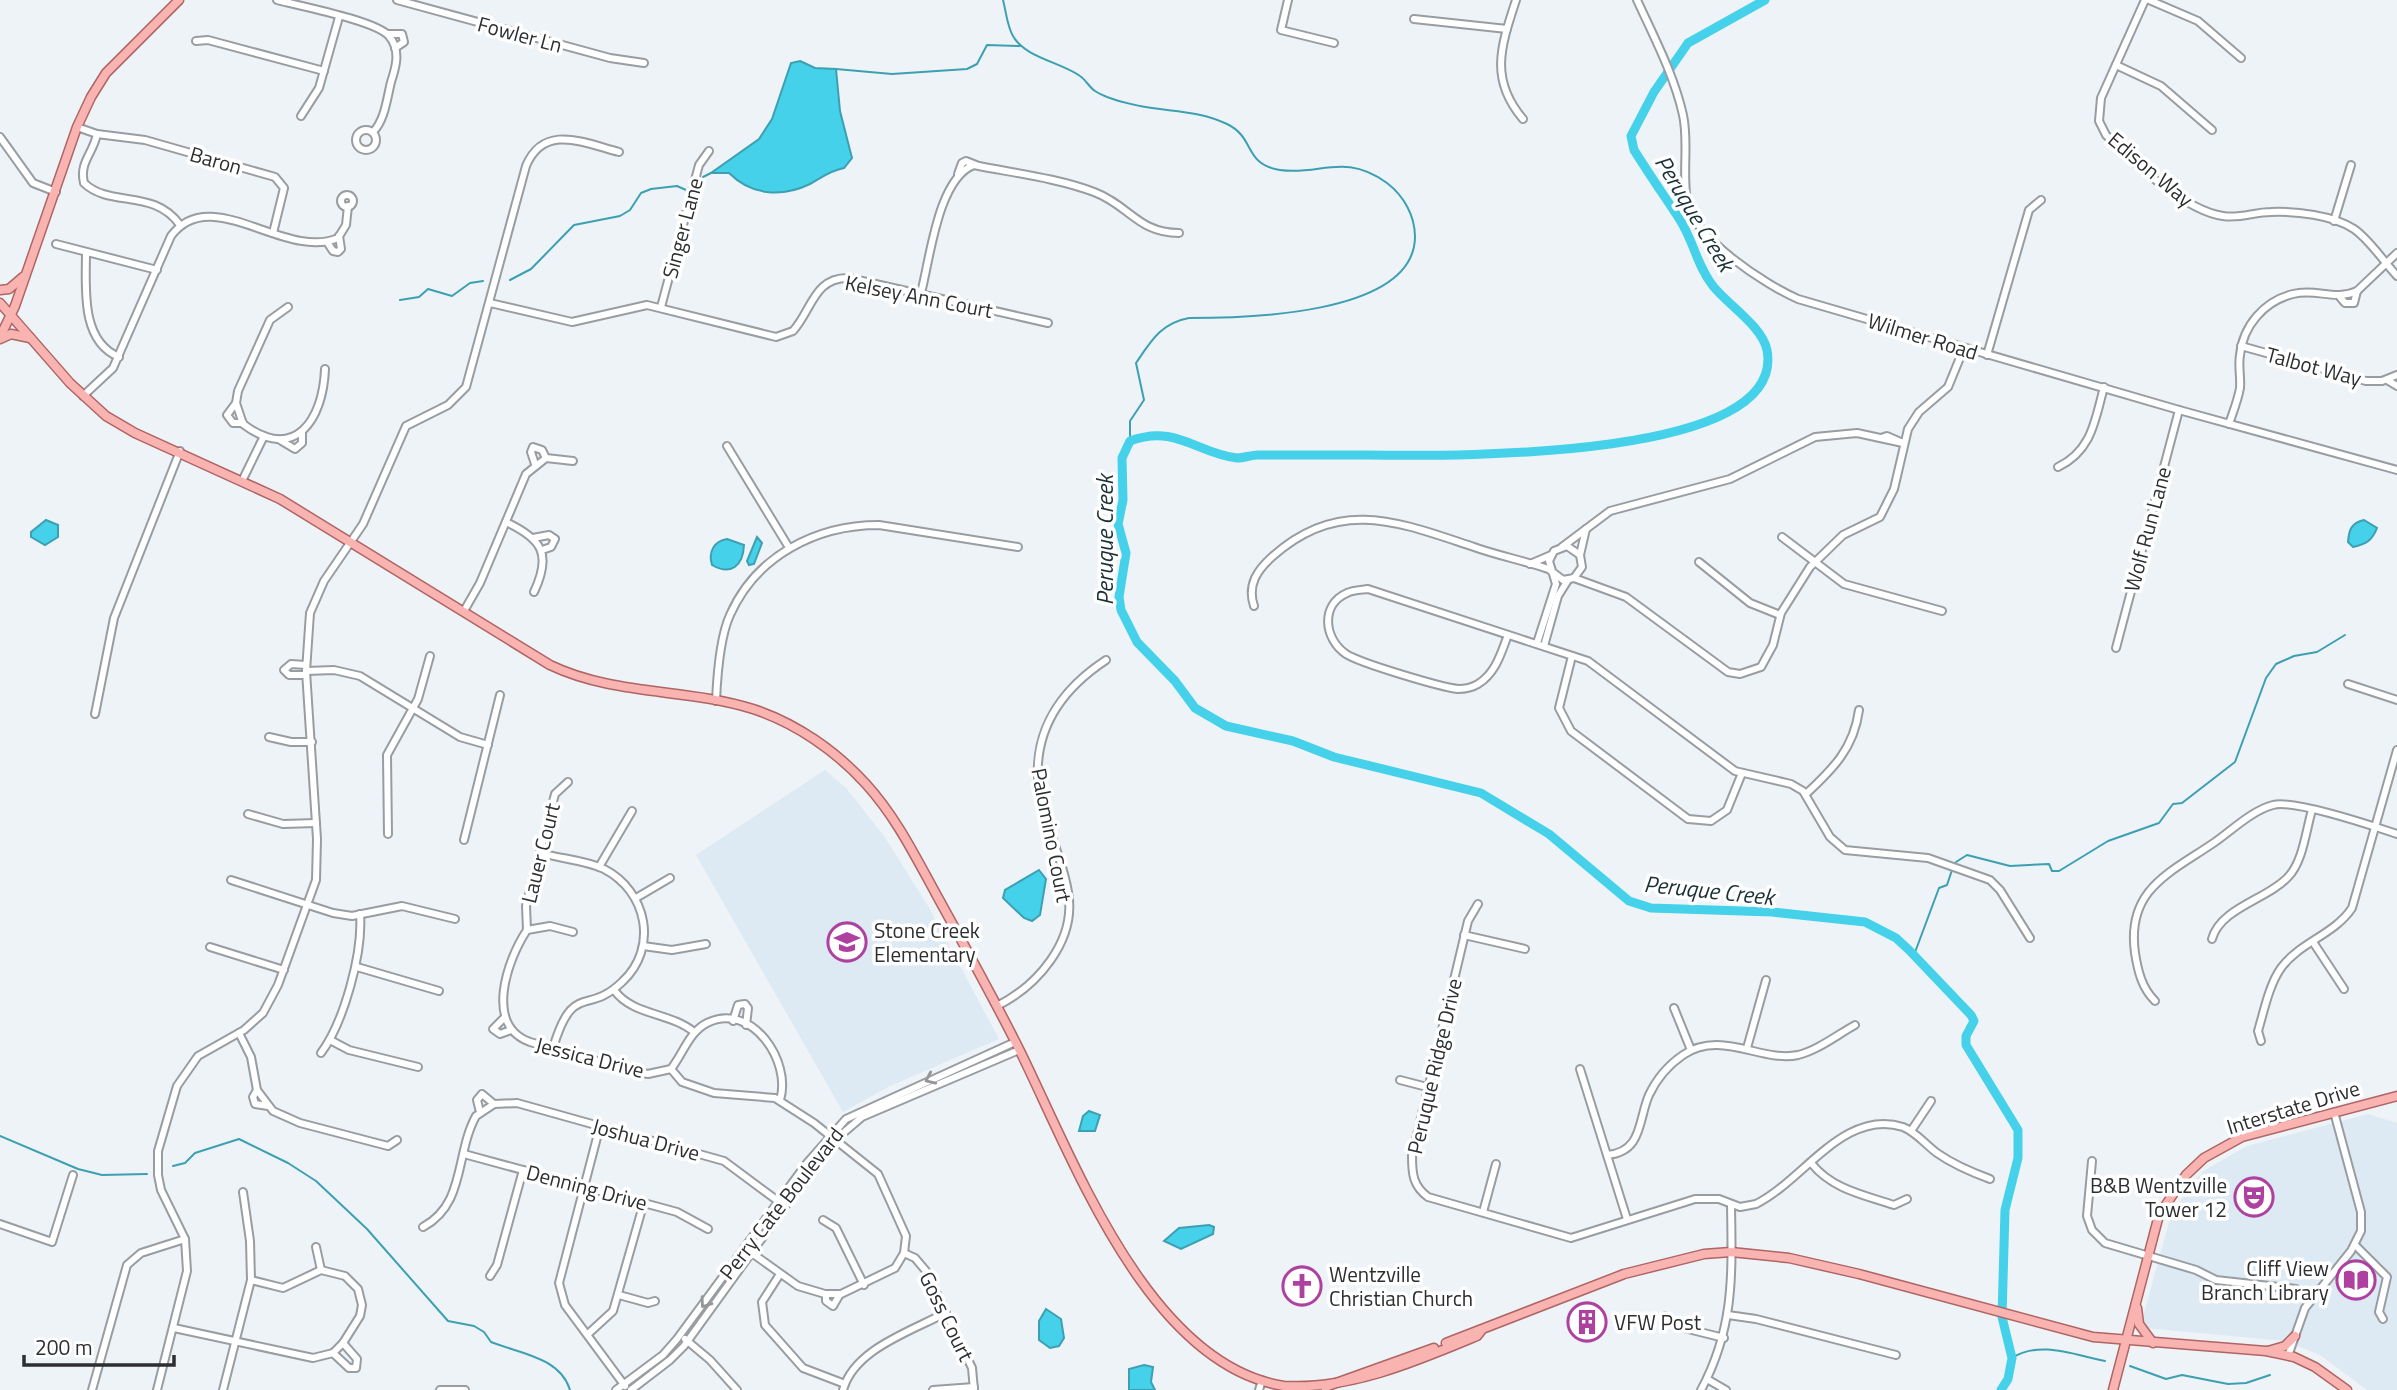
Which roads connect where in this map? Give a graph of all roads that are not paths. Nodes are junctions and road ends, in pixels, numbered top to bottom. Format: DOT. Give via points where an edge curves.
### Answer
graph roads {
  1 [pos="179,0"];
  2 [pos="277,0"];
  3 [pos="397,0"];
  4 [pos="1289,0"];
  5 [pos="1516,0"];
  6 [pos="1637,0"];
  7 [pos="2147,0"];
  8 [pos="339,17"];
  9 [pos="1414,19"];
  10 [pos="1507,29"];
  11 [pos="388,34"];
  12 [pos="196,41"];
  13 [pos="1334,43"];
  14 [pos="396,48"];
  15 [pos="2241,58"];
  16 [pos="644,63"];
  17 [pos="2116,65"];
  18 [pos="324,71"];
  19 [pos="301,116"];
  20 [pos="1523,119"];
  21 [pos="78,127"];
  22 [pos="2212,130"];
  23 [pos="373,132"];
  24 [pos="97,134"];
  25 [pos="0,137"];
  26 [pos="709,151"];
  27 [pos="619,152"];
  28 [pos="2351,165"];
  29 [pos="56,192"];
  30 [pos="2040,200"];
  31 [pos="348,206"];
  32 [pos="2334,221"];
  33 [pos="180,225"];
  34 [pos="273,233"];
  35 [pos="1179,233"];
  36 [pos="339,236"];
  37 [pos="327,242"];
  38 [pos="56,244"];
  39 [pos="86,252"];
  40 [pos="2397,253"];
  41 [pos="2386,264"];
  42 [pos="157,270"];
  43 [pos="27,273"];
  44 [pos="2397,276"];
  45 [pos="0,290"];
  46 [pos="921,293"];
  47 [pos="0,303"];
  48 [pos="490,303"];
  49 [pos="288,307"];
  50 [pos="661,307"];
  51 [pos="12,314"];
  52 [pos="1048,323"];
  53 [pos="0,338"];
  54 [pos="32,338"];
  55 [pos="2241,346"];
  56 [pos="1964,348"];
  57 [pos="1987,355"];
  58 [pos="119,357"];
  59 [pos="325,369"];
  60 [pos="2397,375"];
  61 [pos="2387,380"];
  62 [pos="2397,386"];
  63 [pos="2104,387"];
  64 [pos="83,396"];
  65 [pos="236,403"];
  66 [pos="2179,410"];
  67 [pos="243,423"];
  68 [pos="2229,424"];
  69 [pos="302,432"];
  70 [pos="264,436"];
  71 [pos="279,440"];
  72 [pos="1903,443"];
  73 [pos="727,446"];
  74 [pos="180,451"];
  75 [pos="546,458"];
  76 [pos="573,461"];
  77 [pos="535,464"];
  78 [pos="2058,467"];
  79 [pos="2397,470"];
  80 [pos="243,479"];
  81 [pos="506,522"];
  82 [pos="1587,526"];
  83 [pos="1782,537"];
  84 [pos="533,538"];
  85 [pos="352,543"];
  86 [pos="788,546"];
  87 [pos="1018,547"];
  88 [pos="1562,547"];
  89 [pos="542,550"];
  90 [pos="1551,555"];
  91 [pos="1580,555"];
  92 [pos="1699,562"];
  93 [pos="1815,562"];
  94 [pos="1525,564"];
  95 [pos="1582,567"];
  96 [pos="1551,571"];
  97 [pos="1571,579"];
  98 [pos="1594,585"];
  99 [pos="534,592"];
  100 [pos="1254,607"];
  101 [pos="464,611"];
  102 [pos="1942,611"];
  103 [pos="1780,615"];
  104 [pos="1508,635"];
  105 [pos="1540,645"];
  106 [pos="2116,648"];
  107 [pos="430,656"];
  108 [pos="1572,656"];
  109 [pos="1106,660"];
  110 [pos="306,670"];
  111 [pos="2348,684"];
  112 [pos="500,695"];
  113 [pos="2397,700"];
  114 [pos="716,701"];
  115 [pos="414,707"];
  116 [pos="1859,710"];
  117 [pos="95,714"];
  118 [pos="269,737"];
  119 [pos="312,742"];
  120 [pos="488,745"];
  121 [pos="2397,750"];
  122 [pos="2396,759"];
  123 [pos="1742,773"];
  124 [pos="568,782"];
  125 [pos="1806,794"];
  126 [pos="2312,810"];
  127 [pos="632,811"];
  128 [pos="248,814"];
  129 [pos="316,822"];
  130 [pos="2376,827"];
  131 [pos="388,834"];
  132 [pos="2397,834"];
  133 [pos="464,840"];
  134 [pos="541,853"];
  135 [pos="599,867"];
  136 [pos="670,878"];
  137 [pos="231,880"];
  138 [pos="636,898"];
  139 [pos="309,903"];
  140 [pos="1478,904"];
  141 [pos="360,914"];
  142 [pos="455,919"];
  143 [pos="527,930"];
  144 [pos="573,932"];
  145 [pos="1464,935"];
  146 [pos="2030,938"];
  147 [pos="2211,939"];
  148 [pos="2313,942"];
  149 [pos="706,944"];
  150 [pos="643,946"];
  151 [pos="210,947"];
  152 [pos="1525,949"];
  153 [pos="357,967"];
  154 [pos="284,970"];
  155 [pos="1766,980"];
  156 [pos="2344,989"];
  157 [pos="614,990"];
  158 [pos="439,991"];
  159 [pos="2155,1001"];
  160 [pos="997,1006"];
  161 [pos="1674,1008"];
  162 [pos="504,1018"];
  163 [pos="733,1021"];
  164 [pos="746,1025"];
  165 [pos="1855,1025"];
  166 [pos="511,1030"];
  167 [pos="694,1032"];
  168 [pos="239,1033"];
  169 [pos="330,1040"];
  170 [pos="2260,1041"];
  171 [pos="1017,1046"];
  172 [pos="552,1048"];
  173 [pos="1747,1048"];
  174 [pos="1692,1050"];
  175 [pos="321,1053"];
  176 [pos="418,1067"];
  177 [pos="671,1069"];
  178 [pos="1580,1069"];
  179 [pos="1400,1080"];
  180 [pos="1427,1087"];
  181 [pos="2397,1096"];
  182 [pos="780,1100"];
  183 [pos="1931,1101"];
  184 [pos="494,1104"];
  185 [pos="480,1112"];
  186 [pos="2334,1112"];
  187 [pos="600,1126"];
  188 [pos="1911,1131"];
  189 [pos="832,1137"];
  190 [pos="397,1140"];
  191 [pos="464,1153"];
  192 [pos="1607,1155"];
  193 [pos="2092,1160"];
  194 [pos="1496,1164"];
  195 [pos="1812,1164"];
  196 [pos="523,1170"];
  197 [pos="73,1175"];
  198 [pos="1990,1179"];
  199 [pos="584,1186"];
  200 [pos="243,1192"];
  201 [pos="1907,1199"];
  202 [pos="644,1202"];
  203 [pos="782,1204"];
  204 [pos="1731,1204"];
  205 [pos="1483,1212"];
  206 [pos="1627,1219"];
  207 [pos="823,1220"];
  208 [pos="0,1224"];
  209 [pos="423,1227"];
  210 [pos="708,1229"];
  211 [pos="185,1239"];
  212 [pos="2355,1245"];
  213 [pos="316,1247"];
  214 [pos="745,1248"];
  215 [pos="1731,1252"];
  216 [pos="752,1253"];
  217 [pos="904,1253"];
  218 [pos="2148,1256"];
  219 [pos="321,1270"];
  220 [pos="780,1274"];
  221 [pos="490,1276"];
  222 [pos="250,1280"];
  223 [pos="864,1285"];
  224 [pos="826,1294"];
  225 [pos="841,1294"];
  226 [pos="619,1296"];
  227 [pos="2313,1298"];
  228 [pos="655,1301"];
  229 [pos="2136,1303"];
  230 [pos="945,1313"];
  231 [pos="1728,1315"];
  232 [pos="1665,1316"];
  233 [pos="2383,1319"];
  234 [pos="174,1328"];
  235 [pos="588,1334"];
  236 [pos="680,1336"];
  237 [pos="2295,1336"];
  238 [pos="1724,1338"];
  239 [pos="2126,1340"];
  240 [pos="235,1341"];
  241 [pos="687,1341"];
  242 [pos="343,1342"];
  243 [pos="2153,1343"];
  244 [pos="2266,1351"];
  245 [pos="332,1353"];
  246 [pos="1896,1355"];
  247 [pos="2288,1356"];
  248 [pos="1707,1379"];
  249 [pos="1266,1384"];
  250 [pos="844,1387"];
  251 [pos="628,1388"];
  252 [pos="974,1389"];
  253 [pos="92,1390"];
  254 [pos="157,1390"];
  255 [pos="223,1390"];
  256 [pos="440,1390"];
  257 [pos="465,1390"];
  258 [pos="616,1390"];
  259 [pos="737,1390"];
  260 [pos="933,1390"];
  261 [pos="1259,1390"];
  262 [pos="1701,1390"];
  263 [pos="1726,1390"];
  264 [pos="2113,1390"];
  265 [pos="2347,1390"];
  1 -- 21 [label="main road" via="106,73"];
  2 -- 8 [label="street"];
  3 -- 16 [label="street, Fowler Ln"];
  4 -- 13 [label="street" via="1281,30"];
  5 -- 10 [label="street"];
  6 -- 56 [label="street, Wilmer Road" via="1672,79 1685,124 1688,207 1700,225 1756,276 1798,299"];
  7 -- 15 [label="street" via="2198,20"];
  7 -- 17 [label="street, Edison Way"];
  8 -- 11 [label="street"];
  8 -- 18 [label="street"];
  9 -- 10 [label="street"];
  10 -- 20 [label="street" via="1500,74 1507,101"];
  11 -- 14 [label="street"];
  11 -- 14 [label="street" via="402,34 404,42"];
  12 -- 18 [label="street" via="208,40"];
  14 -- 23 [label="street" via="395,70"];
  17 -- 22 [label="street" via="2161,86"];
  17 -- 32 [label="street, Edison Way" via="2099,106 2102,128 2166,187 2196,207 2222,216 2282,211"];
  18 -- 19 [label="street" via="314,100"];
  21 -- 24 [label="street"];
  21 -- 29 [label="main road"];
  24 -- 33 [label="street" via="82,164 84,183 99,194 121,195 164,208"];
  24 -- 34 [label="street, Baron" via="145,140 275,177 284,188"];
  25 -- 29 [label="street" via="33,183"];
  26 -- 50 [label="street, Singer Lane" via="699,165"];
  27 -- 48 [label="street" via="561,139 534,150"];
  28 -- 32 [label="street"];
  29 -- 43 [label="main road"];
  30 -- 57 [label="street" via="2028,214"];
  31 -- 36 [label="street"];
  32 -- 41 [label="street, Edison Way" via="2359,233"];
  33 -- 34 [label="street" via="211,215"];
  33 -- 42 [label="street"];
  34 -- 37 [label="street" via="314,244"];
  35 -- 46 [label="street" via="1150,229 1107,197 1084,188 969,167 958,174 943,206"];
  36 -- 37 [label="street"];
  36 -- 37 [label="street" via="338,252"];
  38 -- 39 [label="street"];
  39 -- 42 [label="street"];
  39 -- 58 [label="street" via="86,304 93,331 107,352"];
  40 -- 41 [label="street"];
  41 -- 44 [label="street, Edison Way"];
  41 -- 55 [label="street" via="2357,292 2340,297 2304,293 2274,302 2250,324"];
  42 -- 58 [label="street"];
  43 -- 45 [label="main road" via="18,283"];
  43 -- 51 [label="main road"];
  46 -- 50 [label="street, Kelsey Ann Court" via="840,278 819,289 793,331 776,337"];
  46 -- 52 [label="street, Kelsey Ann Court"];
  47 -- 51 [label="main road"];
  48 -- 50 [label="street, Kelsey Ann Court" via="572,322 629,307"];
  48 -- 85 [label="street" via="466,387 448,405 406,426"];
  49 -- 65 [label="street" via="270,320"];
  51 -- 53 [label="main road"];
  51 -- 54 [label="main road"];
  53 -- 54 [label="main road" via="11,334"];
  54 -- 64 [label="main road"];
  55 -- 61 [label="street, Talbot Way" via="2366,381"];
  55 -- 68 [label="street" via="2240,387"];
  56 -- 57 [label="street, Wilmer Road"];
  56 -- 72 [label="street" via="1948,387 1913,421"];
  57 -- 63 [label="street, Wilmer Road"];
  58 -- 64 [label="street" via="113,369"];
  59 -- 69 [label="street" via="324,390"];
  60 -- 61 [label="street, Talbot Way"];
  61 -- 62 [label="street, Talbot Way"];
  63 -- 66 [label="street, Wilmer Road"];
  63 -- 78 [label="street" via="2085,447"];
  64 -- 74 [label="main road" via="118,424"];
  65 -- 67 [label="street"];
  65 -- 67 [label="street" via="227,415 233,423"];
  66 -- 68 [label="street, Wilmer Road"];
  66 -- 106 [label="street, Wolf Run Lane"];
  67 -- 70 [label="street"];
  68 -- 79 [label="street, Wilmer Road"];
  69 -- 71 [label="street"];
  69 -- 71 [label="street" via="302,443 295,449"];
  70 -- 71 [label="street"];
  70 -- 80 [label="street"];
  72 -- 82 [label="street" via="1857,433 1815,437 1747,472 1610,511"];
  72 -- 93 [label="street" via="1894,489 1880,517 1843,535"];
  73 -- 86 [label="street"];
  74 -- 80 [label="main road"];
  74 -- 117 [label="street" via="114,618"];
  75 -- 76 [label="street"];
  75 -- 77 [label="street"];
  75 -- 77 [label="street" via="542,450 533,447 530,452"];
  77 -- 81 [label="street" via="526,474"];
  80 -- 85 [label="main road"];
  81 -- 84 [label="street"];
  81 -- 101 [label="street"];
  82 -- 88 [label="street"];
  82 -- 91 [label="street"];
  83 -- 93 [label="street"];
  84 -- 89 [label="street"];
  84 -- 89 [label="street" via="549,535 555,539 551,547"];
  85 -- 101 [label="main road"];
  85 -- 110 [label="street" via="316,598 307,631"];
  86 -- 87 [label="street" via="859,525"];
  86 -- 114 [label="street" via="752,581 729,616"];
  88 -- 90 [label="street"];
  88 -- 91 [label="street" via="1573,548"];
  89 -- 99 [label="street" via="543,568"];
  90 -- 94 [label="street"];
  90 -- 96 [label="street"];
  91 -- 95 [label="street"];
  92 -- 103 [label="street" via="1750,603"];
  93 -- 102 [label="street" via="1852,587"];
  93 -- 103 [label="street"];
  94 -- 96 [label="street"];
  94 -- 100 [label="street" via="1399,522 1354,520 1315,530 1279,550 1253,579"];
  95 -- 97 [label="street"];
  95 -- 98 [label="street"];
  96 -- 97 [label="street" via="1558,578"];
  96 -- 105 [label="street" via="1556,584"];
  97 -- 98 [label="street"];
  97 -- 105 [label="street" via="1558,596"];
  98 -- 103 [label="street" via="1626,597 1728,672 1740,674 1761,667 1773,645"];
  101 -- 114 [label="main road" via="575,677 627,690"];
  104 -- 104 [label="street" via="1488,676 1458,689 1348,656 1331,637 1328,618 1339,598 1368,589"];
  104 -- 105 [label="street"];
  105 -- 108 [label="street"];
  107 -- 115 [label="street"];
  108 -- 123 [label="street" via="1598,667 1719,761"];
  108 -- 123 [label="street" via="1559,708 1571,731 1681,815 1705,822 1719,817 1733,801"];
  109 -- 160 [label="street, Palomino Court" via="1076,682 1055,709 1037,756 1045,818 1068,891 1062,938 1034,982"];
  110 -- 115 [label="street" via="352,673"];
  110 -- 119 [label="street"];
  111 -- 113 [label="street"];
  112 -- 120 [label="street"];
  114 -- 160 [label="main road" via="754,709 799,730 836,755 866,784 894,819"];
  115 -- 120 [label="street" via="460,737"];
  115 -- 131 [label="street" via="387,755"];
  116 -- 125 [label="street" via="1850,746"];
  118 -- 119 [label="street"];
  119 -- 129 [label="street"];
  120 -- 133 [label="street"];
  121 -- 122 [label="street"];
  122 -- 130 [label="street"];
  123 -- 125 [label="street" via="1791,784"];
  124 -- 134 [label="street, Lauer Court" via="555,794"];
  125 -- 146 [label="street" via="1830,837 1845,850 1928,858 1990,880"];
  126 -- 130 [label="street"];
  126 -- 147 [label="street" via="2295,869 2225,920"];
  126 -- 159 [label="street" via="2272,805 2152,886 2137,909 2133,929 2144,990"];
  127 -- 135 [label="street"];
  128 -- 129 [label="street" via="283,824"];
  129 -- 139 [label="street" via="318,855"];
  130 -- 132 [label="street"];
  130 -- 148 [label="street" via="2352,908"];
  134 -- 135 [label="street"];
  134 -- 143 [label="street, Lauer Court" via="526,906"];
  135 -- 138 [label="street"];
  136 -- 138 [label="street"];
  137 -- 139 [label="street"];
  138 -- 150 [label="street" via="643,916"];
  139 -- 141 [label="street" via="333,913"];
  139 -- 154 [label="street"];
  140 -- 145 [label="street, Peruque Ridge Drive"];
  141 -- 142 [label="street" via="402,906"];
  141 -- 153 [label="street"];
  143 -- 144 [label="street" via="550,926"];
  143 -- 162 [label="street" via="513,954 504,992"];
  145 -- 152 [label="street"];
  145 -- 180 [label="street, Peruque Ridge Drive"];
  148 -- 156 [label="street"];
  148 -- 170 [label="street" via="2281,969 2258,1031"];
  149 -- 150 [label="street" via="672,950"];
  150 -- 157 [label="street" via="631,974"];
  151 -- 154 [label="street"];
  153 -- 158 [label="street"];
  153 -- 169 [label="street"];
  154 -- 168 [label="street" via="263,1013"];
  155 -- 173 [label="street"];
  157 -- 167 [label="street" via="630,1006 675,1019"];
  157 -- 172 [label="street" via="572,1006 560,1023"];
  160 -- 171 [label="main road"];
  161 -- 174 [label="street"];
  162 -- 166 [label="street, Jessica Drive"];
  162 -- 166 [label="street, Jessica Drive" via="493,1029 500,1034"];
  163 -- 164 [label="street"];
  163 -- 164 [label="street" via="737,1004 745,1004"];
  163 -- 167 [label="street" via="712,1021"];
  164 -- 182 [label="street" via="762,1034 778,1060 784,1080"];
  165 -- 173 [label="street" via="1796,1055"];
  166 -- 172 [label="street, Jessica Drive" via="521,1039"];
  167 -- 177 [label="street, Jessica Drive"];
  168 -- 190 [label="street" via="251,1057 257,1090 284,1118 388,1146"];
  168 -- 211 [label="street" via="207,1049 182,1076 158,1151 161,1190"];
  169 -- 175 [label="street"];
  169 -- 176 [label="street"];
  171 -- 189 [label="street, Perry Cate Boulevard" via="862,1117"];
  171 -- 249 [label="main road" via="1065,1150 1162,1309 1213,1356"];
  172 -- 177 [label="street, Jessica Drive" via="636,1072"];
  173 -- 174 [label="street"];
  174 -- 192 [label="street" via="1657,1079 1639,1134 1630,1146"];
  177 -- 182 [label="street" via="682,1082 714,1093"];
  178 -- 192 [label="street"];
  179 -- 180 [label="street"];
  180 -- 205 [label="street, Peruque Ridge Drive" via="1412,1156 1418,1190"];
  181 -- 186 [label="main road, Interstate Drive"];
  182 -- 189 [label="street"];
  183 -- 188 [label="street"];
  184 -- 185 [label="street"];
  184 -- 185 [label="street" via="482,1094 477,1100"];
  184 -- 187 [label="street, Joshua Drive" via="517,1103"];
  185 -- 191 [label="street" via="471,1125"];
  186 -- 212 [label="street" via="2361,1216"];
  186 -- 218 [label="main road, Interstate Drive" via="2242,1137 2204,1158 2178,1184 2160,1215"];
  187 -- 199 [label="street"];
  187 -- 203 [label="street, Joshua Drive" via="724,1161"];
  188 -- 195 [label="street, Peruque Ridge Drive" via="1893,1125 1863,1125"];
  188 -- 198 [label="street, Peruque Ridge Drive" via="1954,1164"];
  189 -- 203 [label="street, Perry Cate Boulevard"];
  189 -- 217 [label="street" via="873,1169 883,1183 905,1229"];
  191 -- 196 [label="street, Denning Drive"];
  191 -- 209 [label="street" via="449,1205"];
  192 -- 206 [label="street"];
  193 -- 218 [label="street" via="2087,1209 2092,1230 2105,1243"];
  194 -- 205 [label="street"];
  195 -- 201 [label="street" via="1833,1184 1894,1205"];
  195 -- 204 [label="street, Peruque Ridge Drive" via="1765,1200 1747,1207"];
  196 -- 199 [label="street, Denning Drive"];
  196 -- 221 [label="street"];
  197 -- 208 [label="street" via="52,1241"];
  199 -- 202 [label="street, Denning Drive"];
  199 -- 235 [label="street" via="559,1283 565,1305"];
  200 -- 222 [label="street"];
  202 -- 210 [label="street, Denning Drive" via="677,1212"];
  202 -- 226 [label="street"];
  203 -- 214 [label="street, Perry Cate Boulevard"];
  203 -- 216 [label="street, Perry Cate Boulevard"];
  204 -- 206 [label="street, Peruque Ridge Drive" via="1695,1199"];
  204 -- 215 [label="street"];
  205 -- 206 [label="street, Peruque Ridge Drive" via="1571,1238"];
  207 -- 223 [label="street" via="836,1228"];
  211 -- 234 [label="street" via="187,1271"];
  211 -- 253 [label="street" via="141,1254 127,1265"];
  212 -- 227 [label="street"];
  212 -- 233 [label="street" via="2387,1277 2379,1312"];
  213 -- 219 [label="street"];
  214 -- 216 [label="street"];
  214 -- 236 [label="street, Perry Cate Boulevard, one-way"];
  215 -- 231 [label="street"];
  215 -- 239 [label="main road" via="1817,1264 2093,1337"];
  215 -- 249 [label="main road" via="1624,1274 1325,1387"];
  216 -- 220 [label="street"];
  216 -- 241 [label="street, Perry Cate Boulevard"];
  217 -- 223 [label="street" via="895,1268"];
  217 -- 230 [label="street, Goss Court" via="920,1262"];
  218 -- 227 [label="street" via="2216,1280 2296,1289"];
  218 -- 229 [label="main road, Interstate Drive"];
  219 -- 222 [label="street" via="283,1288"];
  219 -- 242 [label="street" via="345,1276 358,1289 360,1316"];
  220 -- 224 [label="street" via="797,1286"];
  220 -- 250 [label="street" via="762,1302 765,1325 803,1368"];
  222 -- 240 [label="street"];
  223 -- 225 [label="street"];
  224 -- 225 [label="street"];
  224 -- 225 [label="street" via="833,1306"];
  226 -- 228 [label="street"];
  226 -- 235 [label="street" via="607,1318"];
  227 -- 237 [label="street"];
  229 -- 239 [label="main road, Interstate Drive"];
  229 -- 243 [label="main road" via="2140,1324"];
  230 -- 250 [label="street" via="871,1353"];
  230 -- 252 [label="street, Goss Court" via="972,1368"];
  231 -- 238 [label="street"];
  231 -- 246 [label="street"];
  232 -- 238 [label="street" via="1680,1327"];
  234 -- 240 [label="street"];
  234 -- 254 [label="street"];
  235 -- 251 [label="street"];
  236 -- 241 [label="street"];
  236 -- 251 [label="street, Perry Cate Boulevard"];
  237 -- 244 [label="main road" via="2285,1346"];
  237 -- 247 [label="street"];
  238 -- 248 [label="street"];
  239 -- 243 [label="main road"];
  239 -- 264 [label="main road, Interstate Drive"];
  240 -- 245 [label="street" via="313,1358"];
  240 -- 255 [label="street"];
  241 -- 251 [label="street, Perry Cate Boulevard" via="670,1360"];
  241 -- 259 [label="street"];
  242 -- 245 [label="street"];
  242 -- 245 [label="street" via="357,1359 356,1367 349,1368"];
  243 -- 244 [label="main road"];
  244 -- 247 [label="main road"];
  247 -- 265 [label="main road" via="2315,1367"];
  248 -- 262 [label="street"];
  248 -- 263 [label="street"];
  249 -- 261 [label="street"];
  251 -- 258 [label="street, Perry Cate Boulevard"];
  252 -- 260 [label="street"];
  256 -- 257 [label="street"];
}
